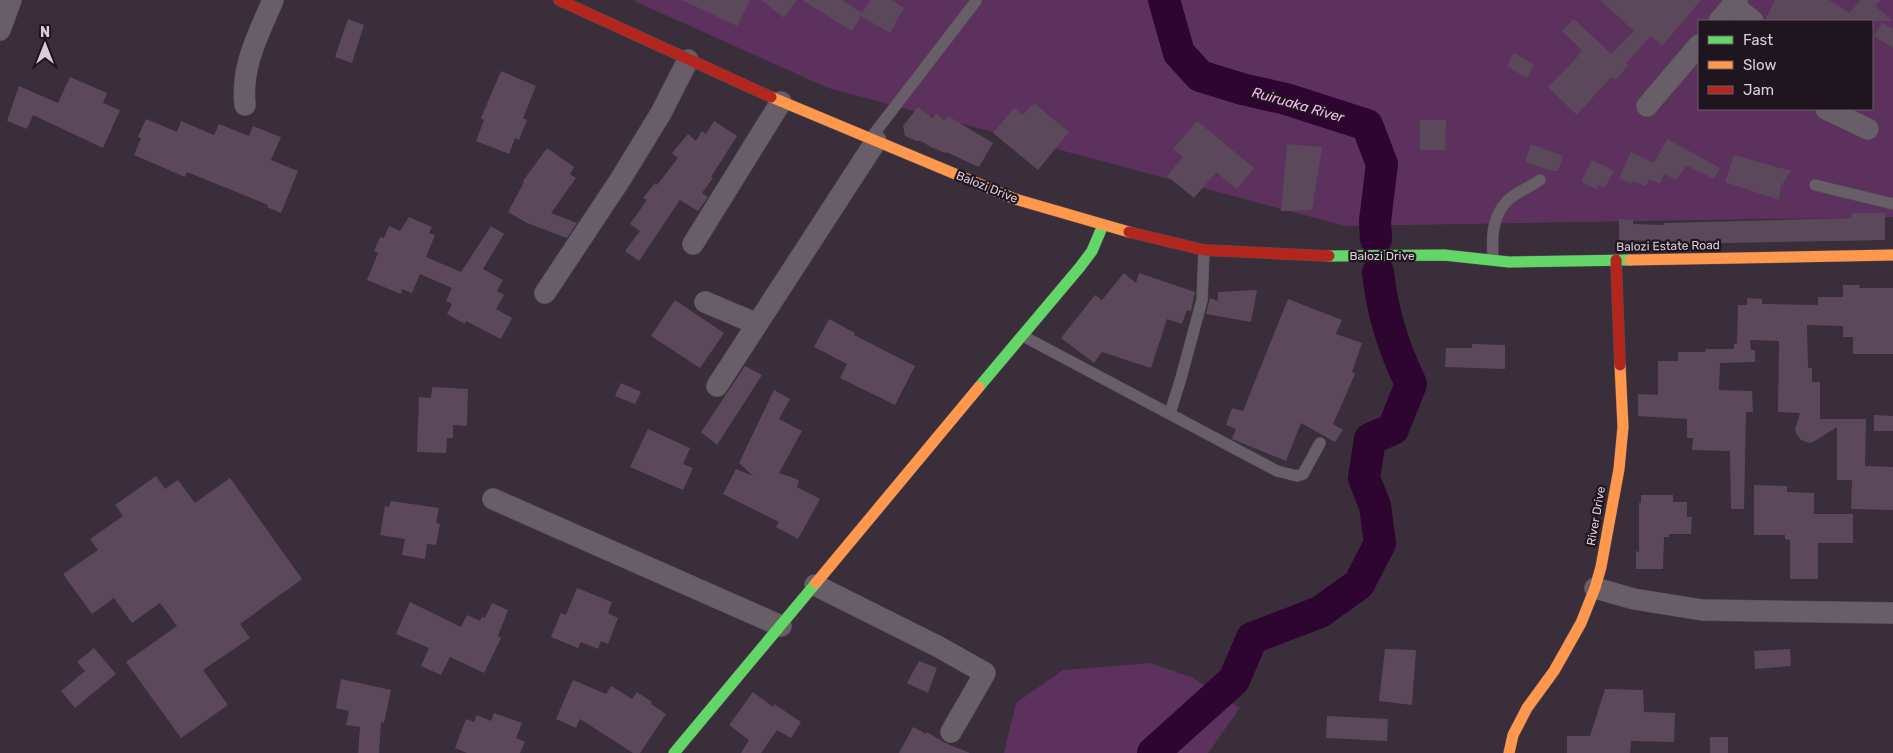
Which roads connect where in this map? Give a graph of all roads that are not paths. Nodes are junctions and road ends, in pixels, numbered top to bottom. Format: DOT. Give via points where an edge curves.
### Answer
graph roads {
  1 [pos="10,0"];
  2 [pos="273,0"];
  3 [pos="559,0"];
  4 [pos="976,1"];
  5 [pos="1735,2"];
  6 [pos="1720,20"];
  7 [pos="1751,20"];
  8 [pos="0,30"];
  9 [pos="1698,46"];
  10 [pos="688,60"];
  11 [pos="781,102"];
  12 [pos="245,105"];
  13 [pos="1647,106"];
  14 [pos="1828,110"];
  15 [pos="1868,129"];
  16 [pos="873,140"];
  17 [pos="1540,180"];
  18 [pos="1816,185"];
  19 [pos="1893,204"];
  20 [pos="1103,225"];
  21 [pos="693,244"];
  22 [pos="1204,250"];
  23 [pos="1444,255"];
  24 [pos="1893,255"];
  25 [pos="1493,260"];
  26 [pos="1616,260"];
  27 [pos="545,293"];
  28 [pos="705,302"];
  29 [pos="757,324"];
  30 [pos="1023,336"];
  31 [pos="717,386"];
  32 [pos="1170,413"];
  33 [pos="1320,443"];
  34 [pos="493,499"];
  35 [pos="815,585"];
  36 [pos="1595,588"];
  37 [pos="1893,613"];
  38 [pos="781,626"];
  39 [pos="951,732"];
  40 [pos="674,753"];
  41 [pos="1508,753"];
  1 -- 8 [label="street"];
  2 -- 12 [label="street" via="247,63 243,87"];
  3 -- 10 [label="street, Balozi Drive"];
  4 -- 16 [label="lane"];
  5 -- 6 [label="street"];
  5 -- 7 [label="street"];
  9 -- 13 [label="street"];
  10 -- 11 [label="street, Balozi Drive"];
  10 -- 27 [label="street" via="625,172"];
  11 -- 16 [label="street, Balozi Drive"];
  11 -- 21 [label="street"];
  14 -- 15 [label="street"];
  16 -- 20 [label="street, Balozi Drive" via="1015,198"];
  16 -- 29 [label="street"];
  17 -- 25 [label="lane" via="1508,200 1498,213 1492,235"];
  18 -- 19 [label="lane"];
  20 -- 22 [label="street, Balozi Drive"];
  20 -- 30 [label="street" via="1092,251"];
  22 -- 23 [label="street, Balozi Drive" via="1314,256"];
  22 -- 32 [label="lane" via="1202,300"];
  23 -- 25 [label="street, Balozi Estate Road"];
  24 -- 26 [label="street, Balozi Estate Road"];
  25 -- 26 [label="street, Balozi Estate Road"];
  26 -- 36 [label="street, River Drive" via="1623,427 1613,501"];
  28 -- 29 [label="street"];
  29 -- 31 [label="street"];
  30 -- 32 [label="lane"];
  30 -- 35 [label="street"];
  32 -- 33 [label="lane" via="1277,470 1297,476 1303,474"];
  34 -- 38 [label="street"];
  35 -- 38 [label="street"];
  35 -- 39 [label="street" via="939,646 985,673"];
  36 -- 37 [label="street" via="1634,599 1702,610"];
  36 -- 41 [label="street, River Drive" via="1569,646 1527,708"];
  38 -- 40 [label="street"];
}
